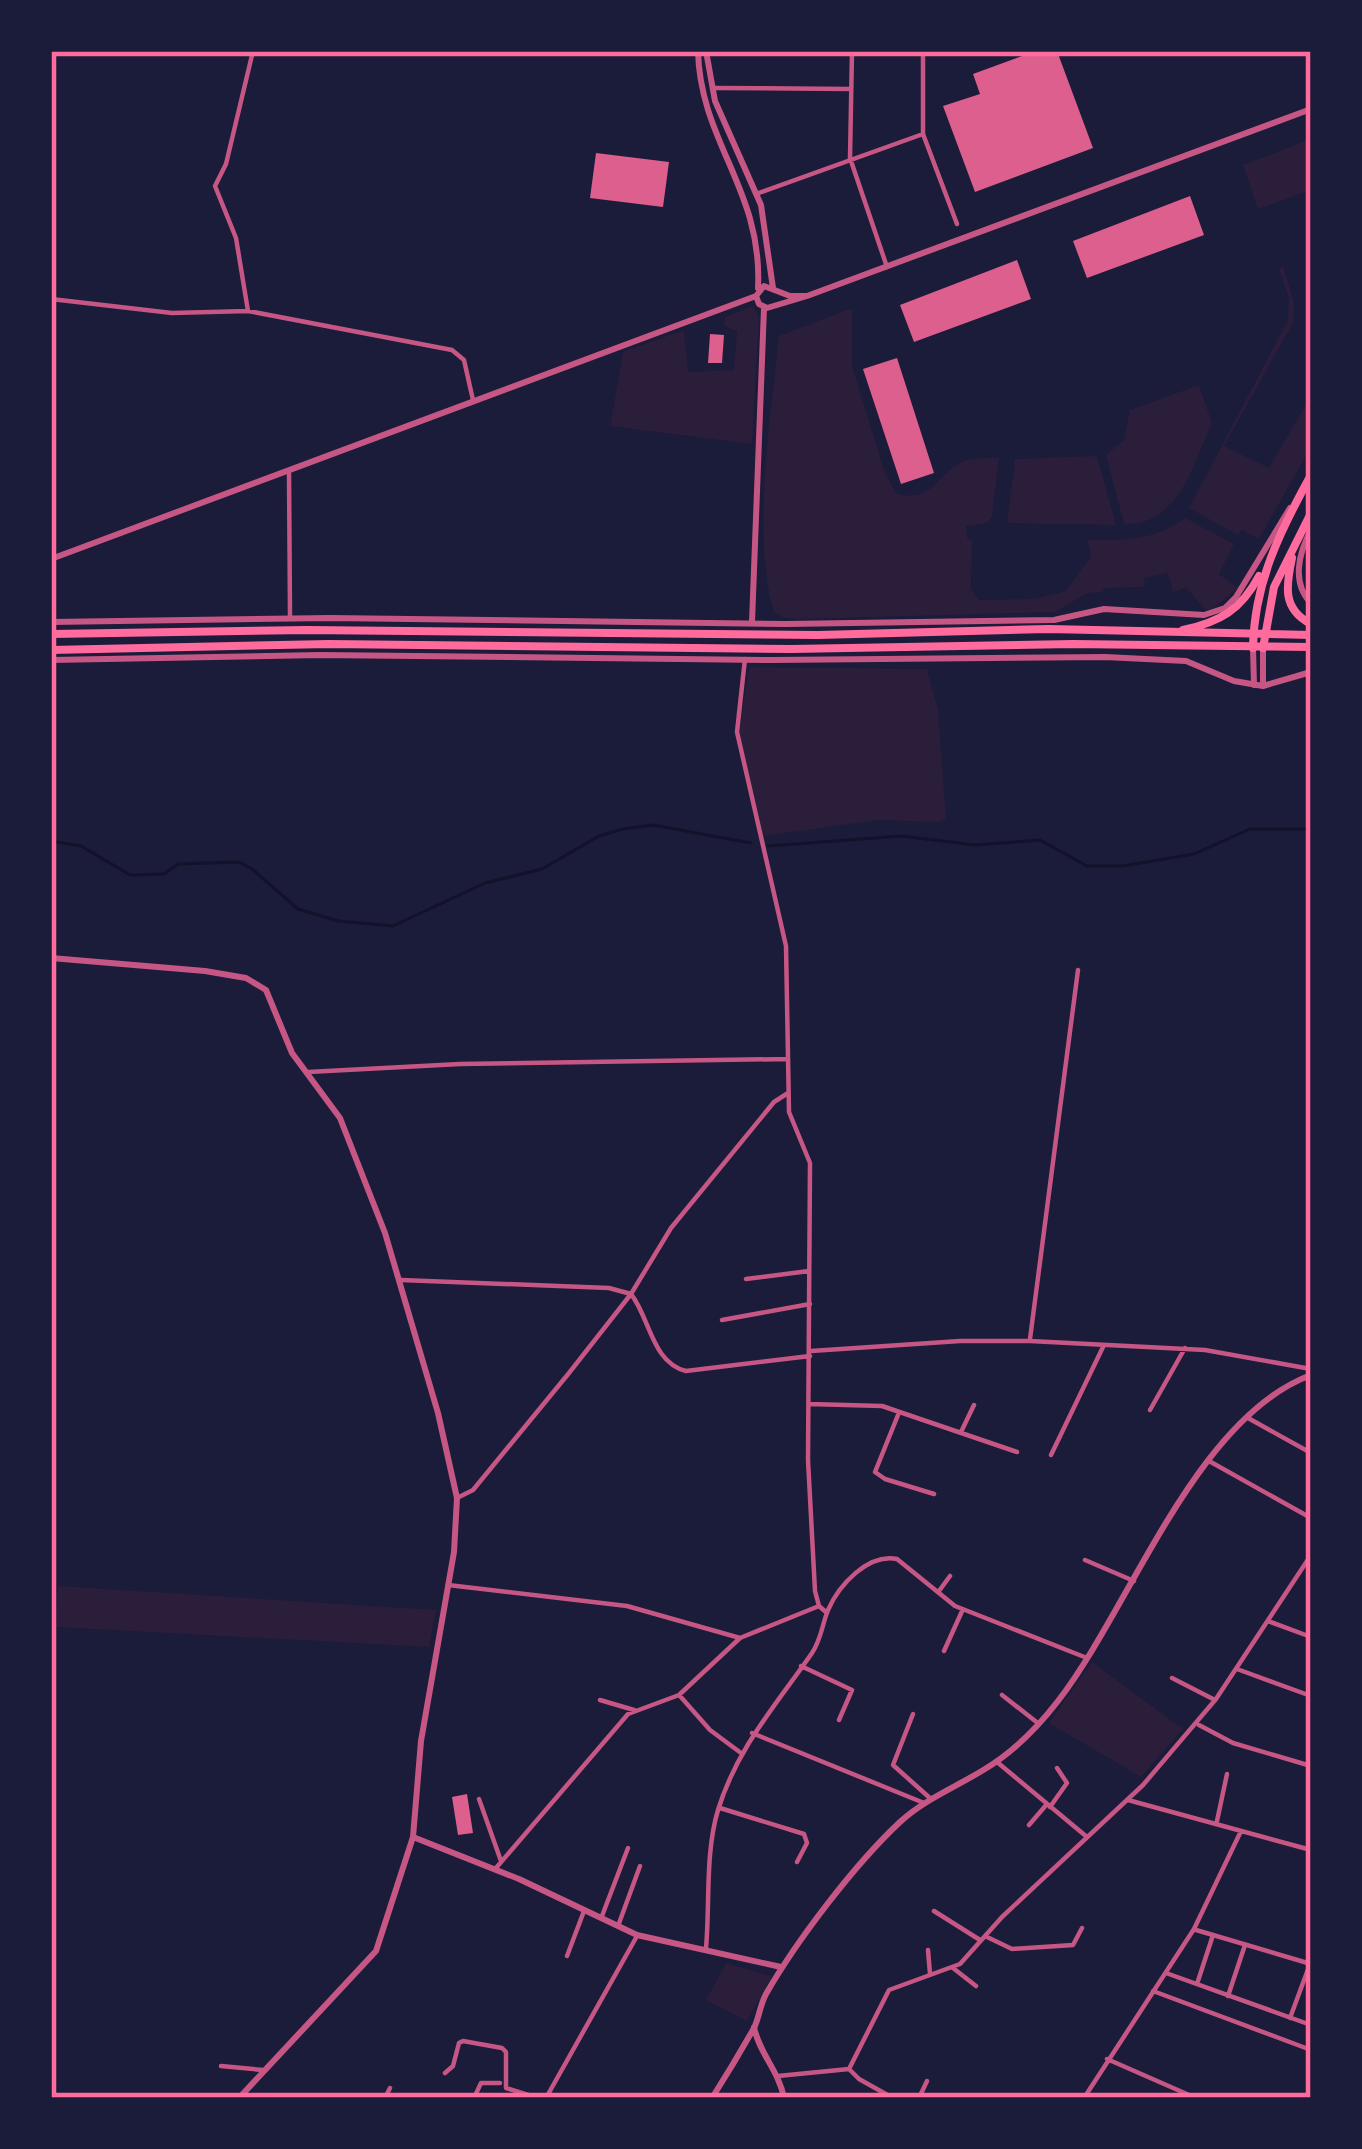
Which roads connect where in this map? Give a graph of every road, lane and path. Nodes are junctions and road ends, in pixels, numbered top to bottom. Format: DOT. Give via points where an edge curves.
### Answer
graph roads {
  1 [pos="253,51"];
  2 [pos="702,51"];
  3 [pos="852,51"];
  4 [pos="923,51"];
  5 [pos="712,88"];
  6 [pos="851,89"];
  7 [pos="1311,109"];
  8 [pos="923,134"];
  9 [pos="850,158"];
  10 [pos="756,194"];
  11 [pos="957,224"];
  12 [pos="887,267"];
  13 [pos="775,290"];
  14 [pos="757,293"];
  15 [pos="808,296"];
  16 [pos="51,299"];
  17 [pos="775,305"];
  18 [pos="764,308"];
  19 [pos="248,311"];
  20 [pos="474,401"];
  21 [pos="289,472"];
  22 [pos="1311,475"];
  23 [pos="1300,495"];
  24 [pos="1311,513"];
  25 [pos="1311,530"];
  26 [pos="1297,539"];
  27 [pos="51,559"];
  28 [pos="1269,559"];
  29 [pos="1311,603"];
  30 [pos="290,619"];
  31 [pos="51,622"];
  32 [pos="752,622"];
  33 [pos="1311,624"];
  34 [pos="1169,633"];
  35 [pos="51,634"];
  36 [pos="1259,635"];
  37 [pos="1311,635"];
  38 [pos="1311,647"];
  39 [pos="1258,648"];
  40 [pos="51,650"];
  41 [pos="745,659"];
  42 [pos="51,660"];
  43 [pos="1311,672"];
  44 [pos="1258,686"];
  45 [pos="51,958"];
  46 [pos="1078,970"];
  47 [pos="788,1059"];
  48 [pos="305,1073"];
  49 [pos="788,1093"];
  50 [pos="809,1271"];
  51 [pos="746,1279"];
  52 [pos="401,1280"];
  53 [pos="631,1294"];
  54 [pos="810,1304"];
  55 [pos="722,1320"];
  56 [pos="1030,1341"];
  57 [pos="1103,1346"];
  58 [pos="1185,1348"];
  59 [pos="810,1353"];
  60 [pos="1311,1372"];
  61 [pos="809,1404"];
  62 [pos="974,1405"];
  63 [pos="1150,1410"];
  64 [pos="899,1412"];
  65 [pos="1247,1418"];
  66 [pos="961,1434"];
  67 [pos="1018,1451"];
  68 [pos="1311,1453"];
  69 [pos="1051,1455"];
  70 [pos="1209,1461"];
  71 [pos="934,1494"];
  72 [pos="457,1498"];
  73 [pos="1311,1518"];
  74 [pos="1311,1555"];
  75 [pos="1085,1560"];
  76 [pos="950,1576"];
  77 [pos="1134,1581"];
  78 [pos="448,1585"];
  79 [pos="937,1593"];
  80 [pos="819,1606"];
  81 [pos="963,1610"];
  82 [pos="827,1613"];
  83 [pos="1268,1622"];
  84 [pos="1311,1637"];
  85 [pos="740,1638"];
  86 [pos="944,1651"];
  87 [pos="1087,1658"];
  88 [pos="802,1666"];
  89 [pos="1237,1669"];
  90 [pos="1172,1678"];
  91 [pos="679,1695"];
  92 [pos="1002,1696"];
  93 [pos="1311,1696"];
  94 [pos="600,1700"];
  95 [pos="1215,1700"];
  96 [pos="634,1710"];
  97 [pos="913,1714"];
  98 [pos="839,1720"];
  99 [pos="1196,1723"];
  100 [pos="1039,1724"];
  101 [pos="752,1733"];
  102 [pos="741,1754"];
  103 [pos="997,1762"];
  104 [pos="1311,1766"];
  105 [pos="1057,1768"];
  106 [pos="1227,1774"];
  107 [pos="478,1799"];
  108 [pos="1128,1800"];
  109 [pos="928,1801"];
  110 [pos="1049,1806"];
  111 [pos="719,1807"];
  112 [pos="1217,1823"];
  113 [pos="1029,1825"];
  114 [pos="1241,1831"];
  115 [pos="413,1837"];
  116 [pos="1087,1837"];
  117 [pos="628,1848"];
  118 [pos="1311,1850"];
  119 [pos="797,1862"];
  120 [pos="498,1865"];
  121 [pos="640,1866"];
  122 [pos="584,1910"];
  123 [pos="934,1911"];
  124 [pos="601,1918"];
  125 [pos="618,1927"];
  126 [pos="1082,1928"];
  127 [pos="1194,1929"];
  128 [pos="1213,1935"];
  129 [pos="638,1936"];
  130 [pos="983,1938"];
  131 [pos="1245,1945"];
  132 [pos="706,1949"];
  133 [pos="928,1950"];
  134 [pos="567,1956"];
  135 [pos="1311,1964"];
  136 [pos="782,1967"];
  137 [pos="953,1967"];
  138 [pos="1166,1973"];
  139 [pos="930,1975"];
  140 [pos="1197,1984"];
  141 [pos="976,1986"];
  142 [pos="1153,1991"];
  143 [pos="1228,1996"];
  144 [pos="1290,2018"];
  145 [pos="1311,2025"];
  146 [pos="754,2027"];
  147 [pos="1311,2050"];
  148 [pos="1107,2059"];
  149 [pos="221,2066"];
  150 [pos="849,2069"];
  151 [pos="265,2070"];
  152 [pos="445,2073"];
  153 [pos="778,2076"];
  154 [pos="927,2081"];
  155 [pos="503,2083"];
  156 [pos="391,2088"];
  157 [pos="239,2098"];
  158 [pos="385,2098"];
  159 [pos="474,2098"];
  160 [pos="542,2098"];
  161 [pos="712,2098"];
  162 [pos="784,2098"];
  163 [pos="893,2098"];
  164 [pos="919,2098"];
  165 [pos="1084,2098"];
  166 [pos="1196,2098"];
  1 -- 19 [label="street" via="215,186 236,238"];
  2 -- 5 [label="street"];
  2 -- 14 [label="street" via="702,98 752,215"];
  3 -- 6 [label="street"];
  4 -- 8 [label="street"];
  5 -- 6 [label="street"];
  5 -- 10 [label="street"];
  6 -- 9 [label="street"];
  7 -- 12 [label="street"];
  8 -- 9 [label="street"];
  8 -- 11 [label="street"];
  9 -- 10 [label="street"];
  9 -- 12 [label="street"];
  10 -- 13 [label="street"];
  12 -- 15 [label="street"];
  13 -- 14 [label="street"];
  13 -- 15 [label="street"];
  13 -- 17 [label="street"];
  14 -- 18 [label="street"];
  14 -- 20 [label="street"];
  15 -- 17 [label="street"];
  16 -- 19 [label="street" via="186,314"];
  17 -- 18 [label="street"];
  18 -- 32 [label="street"];
  19 -- 20 [label="street" via="452,350 464,360"];
  20 -- 21 [label="street"];
  21 -- 27 [label="street"];
  21 -- 30 [label="street"];
  22 -- 23 [label="main road"];
  23 -- 28 [label="main road"];
  23 -- 32 [label="street" via="1236,597 1214,614"];
  24 -- 26 [label="main road"];
  25 -- 29 [label="street" via="1299,572"];
  26 -- 33 [label="main road" via="1287,595 1294,613"];
  26 -- 36 [label="main road"];
  28 -- 34 [label="main road" via="1236,610"];
  28 -- 36 [label="main road" via="1258,596"];
  30 -- 31 [label="street"];
  30 -- 32 [label="street"];
  34 -- 35 [label="main road"];
  34 -- 36 [label="main road"];
  36 -- 37 [label="main road"];
  36 -- 39 [label="main road"];
  38 -- 39 [label="main road"];
  39 -- 40 [label="main road"];
  39 -- 44 [label="street"];
  41 -- 42 [label="street"];
  41 -- 44 [label="street" via="1167,660"];
  41 -- 47 [label="street" via="737,732 786,946"];
  43 -- 44 [label="street"];
  45 -- 48 [label="street" via="257,982"];
  46 -- 56 [label="street"];
  47 -- 48 [label="street"];
  47 -- 49 [label="street"];
  48 -- 52 [label="street" via="340,1118"];
  49 -- 50 [label="street" via="791,1124 810,1163"];
  49 -- 53 [label="street" via="679,1217"];
  50 -- 51 [label="street"];
  50 -- 54 [label="street"];
  52 -- 53 [label="street"];
  52 -- 72 [label="street"];
  53 -- 59 [label="street" via="677,1370"];
  53 -- 72 [label="street" via="472,1490"];
  54 -- 55 [label="street"];
  54 -- 59 [label="street"];
  56 -- 57 [label="street"];
  56 -- 59 [label="street"];
  57 -- 58 [label="street"];
  57 -- 69 [label="street"];
  58 -- 60 [label="street"];
  58 -- 63 [label="street"];
  59 -- 61 [label="street"];
  60 -- 65 [label="street"];
  61 -- 64 [label="street"];
  61 -- 80 [label="street"];
  62 -- 66 [label="street"];
  64 -- 66 [label="street"];
  64 -- 71 [label="street" via="875,1472"];
  65 -- 68 [label="street"];
  65 -- 70 [label="street"];
  66 -- 67 [label="street"];
  70 -- 73 [label="street"];
  70 -- 77 [label="street"];
  72 -- 78 [label="street"];
  74 -- 83 [label="street"];
  75 -- 77 [label="street"];
  76 -- 79 [label="street"];
  77 -- 87 [label="street"];
  78 -- 85 [label="street" via="627,1606"];
  78 -- 115 [label="street"];
  79 -- 81 [label="street"];
  79 -- 82 [label="street" via="886,1558 854,1576"];
  80 -- 82 [label="street"];
  80 -- 85 [label="street"];
  81 -- 86 [label="street"];
  81 -- 87 [label="street"];
  82 -- 88 [label="street"];
  83 -- 84 [label="street"];
  83 -- 89 [label="street"];
  85 -- 91 [label="street"];
  87 -- 100 [label="street"];
  88 -- 98 [label="street" via="852,1690"];
  88 -- 101 [label="street"];
  89 -- 93 [label="street"];
  89 -- 95 [label="street"];
  90 -- 95 [label="street"];
  91 -- 96 [label="street"];
  91 -- 102 [label="street"];
  92 -- 100 [label="street"];
  94 -- 96 [label="street"];
  95 -- 99 [label="street"];
  96 -- 120 [label="street"];
  97 -- 109 [label="street" via="893,1765"];
  99 -- 104 [label="street"];
  99 -- 108 [label="street"];
  100 -- 103 [label="street"];
  101 -- 102 [label="street"];
  101 -- 109 [label="street"];
  102 -- 111 [label="street"];
  103 -- 109 [label="street"];
  103 -- 110 [label="street"];
  105 -- 110 [label="street" via="1067,1783"];
  106 -- 112 [label="street"];
  107 -- 120 [label="street"];
  108 -- 112 [label="street"];
  108 -- 116 [label="street"];
  109 -- 136 [label="street" via="886,1836"];
  110 -- 113 [label="street"];
  110 -- 116 [label="street"];
  111 -- 119 [label="street" via="804,1834 808,1844"];
  111 -- 132 [label="street"];
  112 -- 114 [label="street"];
  114 -- 118 [label="street"];
  114 -- 127 [label="street"];
  115 -- 120 [label="street"];
  115 -- 151 [label="street" via="371,1959"];
  116 -- 130 [label="street"];
  117 -- 124 [label="street"];
  120 -- 122 [label="street"];
  121 -- 125 [label="street"];
  122 -- 124 [label="street"];
  122 -- 134 [label="street"];
  123 -- 130 [label="street"];
  124 -- 125 [label="street"];
  125 -- 129 [label="street"];
  126 -- 130 [label="street" via="1073,1945 1057,1949 1012,1949"];
  127 -- 128 [label="street"];
  127 -- 138 [label="street"];
  128 -- 131 [label="street"];
  128 -- 140 [label="street"];
  129 -- 132 [label="street"];
  129 -- 160 [label="street"];
  130 -- 137 [label="street"];
  131 -- 135 [label="street"];
  131 -- 143 [label="street"];
  132 -- 136 [label="street"];
  133 -- 139 [label="street"];
  135 -- 144 [label="street"];
  136 -- 146 [label="street"];
  137 -- 139 [label="street"];
  137 -- 141 [label="street"];
  138 -- 140 [label="street"];
  138 -- 142 [label="street"];
  139 -- 150 [label="street" via="887,1993"];
  140 -- 143 [label="street"];
  142 -- 147 [label="street"];
  142 -- 148 [label="street"];
  143 -- 144 [label="street"];
  144 -- 145 [label="street"];
  146 -- 153 [label="street"];
  146 -- 161 [label="street"];
  148 -- 165 [label="street"];
  148 -- 166 [label="street"];
  149 -- 151 [label="street"];
  150 -- 153 [label="street"];
  150 -- 163 [label="street"];
  151 -- 157 [label="street"];
  152 -- 155 [label="street" via="459,2044 483,2045 506,2052"];
  153 -- 162 [label="street"];
  154 -- 164 [label="street"];
  155 -- 159 [label="street" via="481,2083"];
  155 -- 160 [label="street"];
  156 -- 158 [label="street"];
}
